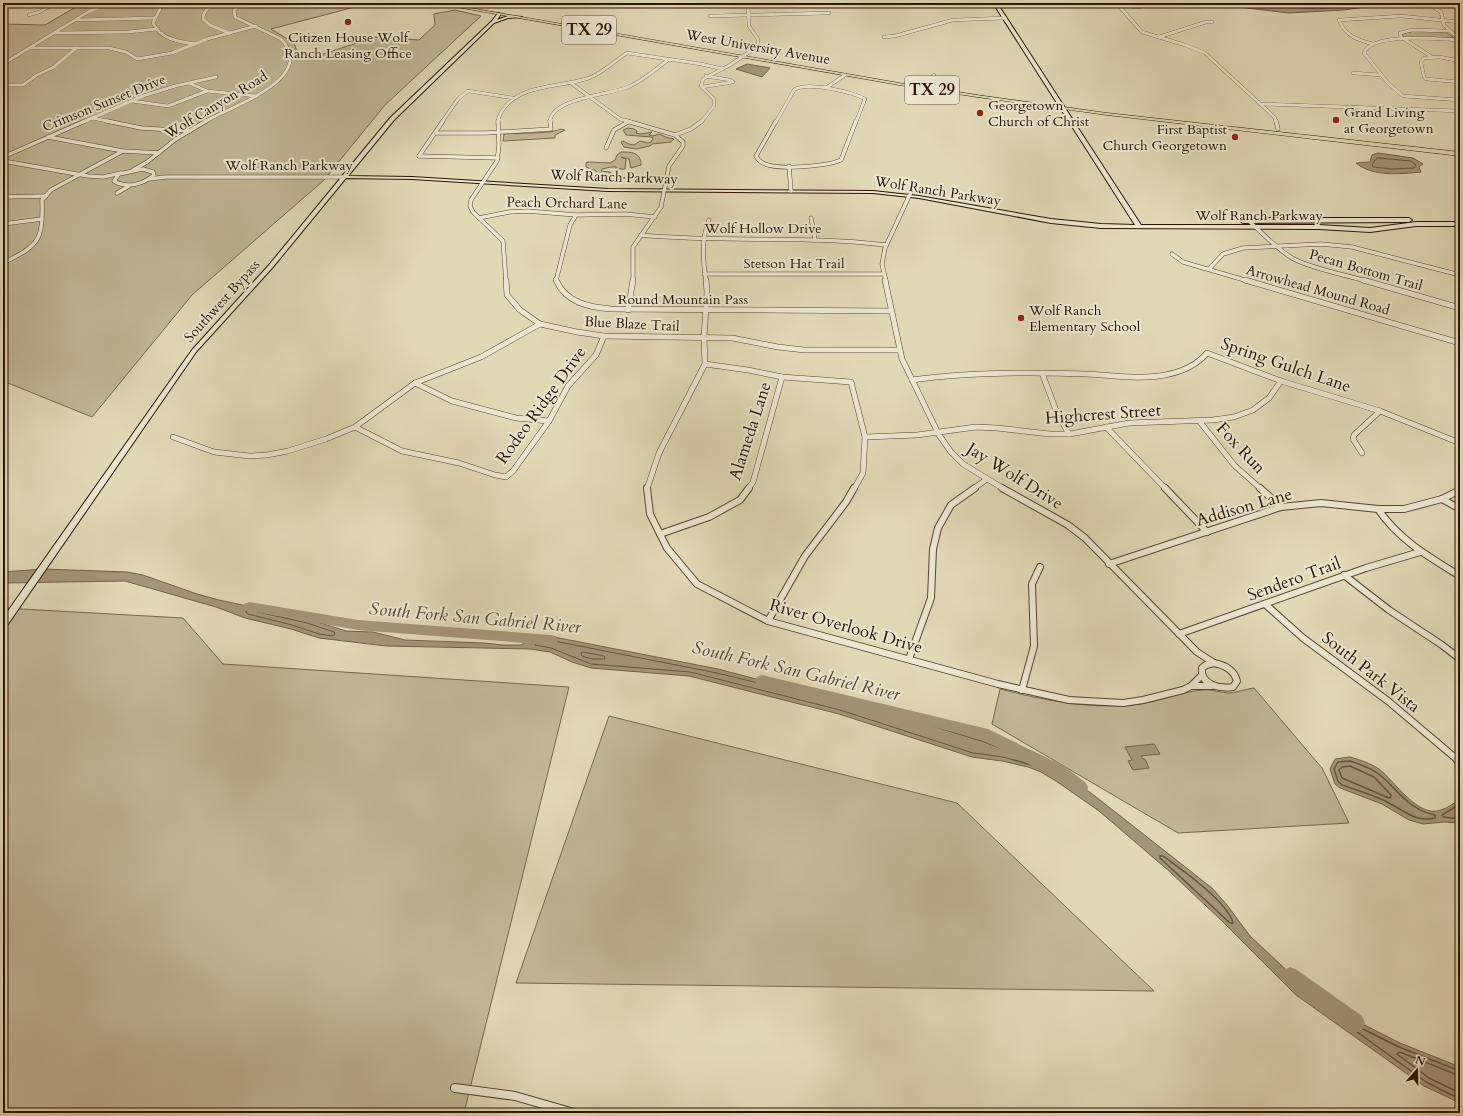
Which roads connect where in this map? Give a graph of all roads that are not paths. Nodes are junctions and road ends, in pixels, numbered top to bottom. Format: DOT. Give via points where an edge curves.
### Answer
graph roads {
  1 [pos="31,3"];
  2 [pos="55,3"];
  3 [pos="172,3"];
  4 [pos="214,3"];
  5 [pos="241,3"];
  6 [pos="436,3"];
  7 [pos="748,3"];
  8 [pos="995,3"];
  9 [pos="1082,3"];
  10 [pos="1427,3"];
  11 [pos="105,5"];
  12 [pos="160,5"];
  13 [pos="1118,5"];
  14 [pos="1140,6"];
  15 [pos="830,13"];
  16 [pos="499,14"];
  17 [pos="29,15"];
  18 [pos="710,16"];
  19 [pos="748,16"];
  20 [pos="520,17"];
  21 [pos="155,18"];
  22 [pos="1005,18"];
  23 [pos="76,20"];
  24 [pos="1444,20"];
  25 [pos="493,22"];
  26 [pos="1212,22"];
  27 [pos="1460,22"];
  28 [pos="256,26"];
  29 [pos="157,29"];
  30 [pos="1449,31"];
  31 [pos="55,33"];
  32 [pos="229,33"];
  33 [pos="884,37"];
  34 [pos="1159,37"];
  35 [pos="1404,39"];
  36 [pos="1459,40"];
  37 [pos="195,44"];
  38 [pos="1373,44"];
  39 [pos="30,48"];
  40 [pos="76,48"];
  41 [pos="743,57"];
  42 [pos="1432,57"];
  43 [pos="669,59"];
  44 [pos="1460,62"];
  45 [pos="3,64"];
  46 [pos="723,69"];
  47 [pos="1353,73"];
  48 [pos="845,75"];
  49 [pos="934,75"];
  50 [pos="1381,75"];
  51 [pos="706,76"];
  52 [pos="216,77"];
  53 [pos="1460,82"];
  54 [pos="189,83"];
  55 [pos="571,83"];
  56 [pos="3,85"];
  57 [pos="702,88"];
  58 [pos="826,88"];
  59 [pos="922,88"];
  60 [pos="207,91"];
  61 [pos="257,96"];
  62 [pos="512,98"];
  63 [pos="591,98"];
  64 [pos="1460,100"];
  65 [pos="132,101"];
  66 [pos="1260,104"];
  67 [pos="1062,107"];
  68 [pos="1076,109"];
  69 [pos="1460,111"];
  70 [pos="92,118"];
  71 [pos="628,122"];
  72 [pos="1243,129"];
  73 [pos="1278,129"];
  74 [pos="190,131"];
  75 [pos="435,132"];
  76 [pos="498,132"];
  77 [pos="675,135"];
  78 [pos="48,137"];
  79 [pos="1310,137"];
  80 [pos="1343,138"];
  81 [pos="606,148"];
  82 [pos="1460,150"];
  83 [pos="123,151"];
  84 [pos="159,153"];
  85 [pos="1460,154"];
  86 [pos="3,157"];
  87 [pos="498,158"];
  88 [pos="3,161"];
  89 [pos="149,162"];
  90 [pos="789,166"];
  91 [pos="133,170"];
  92 [pos="147,170"];
  93 [pos="121,173"];
  94 [pos="154,174"];
  95 [pos="80,175"];
  96 [pos="103,177"];
  97 [pos="166,177"];
  98 [pos="344,177"];
  99 [pos="149,179"];
  100 [pos="114,180"];
  101 [pos="484,181"];
  102 [pos="119,184"];
  103 [pos="132,184"];
  104 [pos="665,189"];
  105 [pos="791,189"];
  106 [pos="911,194"];
  107 [pos="46,196"];
  108 [pos="3,197"];
  109 [pos="576,215"];
  110 [pos="655,217"];
  111 [pos="479,218"];
  112 [pos="811,218"];
  113 [pos="42,219"];
  114 [pos="709,220"];
  115 [pos="1249,221"];
  116 [pos="1460,221"];
  117 [pos="3,224"];
  118 [pos="1138,224"];
  119 [pos="1460,224"];
  120 [pos="1254,226"];
  121 [pos="641,235"];
  122 [pos="815,239"];
  123 [pos="705,240"];
  124 [pos="886,245"];
  125 [pos="1276,246"];
  126 [pos="1172,254"];
  127 [pos="3,263"];
  128 [pos="1209,269"];
  129 [pos="704,274"];
  130 [pos="884,274"];
  131 [pos="1460,275"];
  132 [pos="1460,308"];
  133 [pos="628,310"];
  134 [pos="706,310"];
  135 [pos="891,311"];
  136 [pos="540,324"];
  137 [pos="604,336"];
  138 [pos="704,338"];
  139 [pos="1460,343"];
  140 [pos="899,350"];
  141 [pos="706,364"];
  142 [pos="1042,373"];
  143 [pos="782,377"];
  144 [pos="912,380"];
  145 [pos="1281,381"];
  146 [pos="415,383"];
  147 [pos="1380,411"];
  148 [pos="549,421"];
  149 [pos="1200,422"];
  150 [pos="355,427"];
  151 [pos="1106,427"];
  152 [pos="937,432"];
  153 [pos="1069,434"];
  154 [pos="173,437"];
  155 [pos="865,437"];
  156 [pos="1460,443"];
  157 [pos="1362,453"];
  158 [pos="987,479"];
  159 [pos="1460,490"];
  160 [pos="1442,499"];
  161 [pos="1281,507"];
  162 [pos="1460,509"];
  163 [pos="1378,510"];
  164 [pos="1207,532"];
  165 [pos="660,534"];
  166 [pos="1420,552"];
  167 [pos="1109,564"];
  168 [pos="1040,567"];
  169 [pos="1344,575"];
  170 [pos="1460,576"];
  171 [pos="1265,604"];
  172 [pos="768,621"];
  173 [pos="3,625"];
  174 [pos="1179,634"];
  175 [pos="1197,652"];
  176 [pos="1460,658"];
  177 [pos="909,659"];
  178 [pos="1214,663"];
  179 [pos="1203,666"];
  180 [pos="1201,676"];
  181 [pos="1191,686"];
  182 [pos="1212,686"];
  183 [pos="1022,690"];
  184 [pos="1460,762"];
  185 [pos="455,1088"];
  186 [pos="574,1113"];
  1 -- 2 [label="street"];
  2 -- 11 [label="street"];
  2 -- 17 [label="street"];
  3 -- 12 [label="street"];
  4 -- 32 [label="street" via="204,12 203,20"];
  5 -- 28 [label="street, Wolf Canyon Road" via="234,9 234,15"];
  6 -- 16 [label="main road, West University Avenue / TX 29"];
  7 -- 19 [label="street"];
  8 -- 22 [label="street"];
  9 -- 13 [label="street"];
  10 -- 24 [label="street" via="1442,12"];
  11 -- 12 [label="street"];
  11 -- 23 [label="street"];
  12 -- 21 [label="street"];
  13 -- 14 [label="street"];
  13 -- 34 [label="street" via="1139,30"];
  15 -- 19 [label="street"];
  16 -- 20 [label="main road, West University Avenue / TX 29"];
  16 -- 25 [label="street, Southwest Bypass"];
  18 -- 19 [label="street"];
  19 -- 41 [label="street" via="748,26 757,36 759,43"];
  20 -- 25 [label="street"];
  20 -- 41 [label="main road, West University Avenue / TX 29"];
  21 -- 23 [label="street"];
  21 -- 29 [label="street"];
  22 -- 33 [label="street" via="953,20"];
  22 -- 67 [label="street"];
  23 -- 31 [label="street"];
  24 -- 27 [label="street"];
  24 -- 30 [label="street" via="1444,25"];
  24 -- 38 [label="street" via="1393,16 1339,20 1351,37"];
  25 -- 98 [label="street, Southwest Bypass" via="392,119"];
  26 -- 34 [label="street"];
  28 -- 32 [label="street"];
  28 -- 61 [label="street, Wolf Canyon Road" via="284,42 291,60 280,78"];
  29 -- 31 [label="street"];
  29 -- 37 [label="street" via="169,38"];
  30 -- 35 [label="street" via="1402,31 1399,35"];
  30 -- 36 [label="street"];
  31 -- 39 [label="street"];
  32 -- 37 [label="street"];
  34 -- 66 [label="street" via="1205,53"];
  35 -- 36 [label="street"];
  35 -- 38 [label="street"];
  35 -- 42 [label="street"];
  37 -- 40 [label="street" via="172,53 137,59 120,50"];
  38 -- 50 [label="street" via="1364,53"];
  39 -- 40 [label="street"];
  39 -- 45 [label="street"];
  40 -- 56 [label="street" via="54,67 22,85"];
  41 -- 46 [label="street"];
  41 -- 48 [label="main road, West University Avenue / TX 29"];
  42 -- 44 [label="street"];
  42 -- 53 [label="street" via="1421,60 1426,79"];
  43 -- 46 [label="street"];
  43 -- 55 [label="street" via="627,53 593,76"];
  43 -- 63 [label="street" via="631,87"];
  46 -- 51 [label="street"];
  47 -- 50 [label="street"];
  48 -- 58 [label="street"];
  48 -- 59 [label="main road, West University Avenue / TX 29"];
  49 -- 59 [label="street"];
  50 -- 64 [label="street" via="1403,96"];
  51 -- 57 [label="street" via="702,81"];
  51 -- 57 [label="street" via="733,82"];
  52 -- 54 [label="street, Crimson Sunset Drive"];
  54 -- 60 [label="street"];
  54 -- 65 [label="street, Crimson Sunset Drive"];
  55 -- 62 [label="street" via="530,91"];
  55 -- 63 [label="street"];
  57 -- 77 [label="street" via="714,99 714,106 697,126"];
  58 -- 90 [label="street" via="807,86 794,90 756,156 764,164"];
  58 -- 90 [label="street" via="856,94 865,99 841,160 824,166"];
  59 -- 67 [label="main road, West University Avenue / TX 29"];
  60 -- 61 [label="street"];
  60 -- 65 [label="street" via="168,106"];
  61 -- 74 [label="street, Wolf Canyon Road"];
  62 -- 75 [label="street" via="468,91 458,99"];
  62 -- 76 [label="street" via="498,118"];
  63 -- 71 [label="street" via="615,116"];
  63 -- 76 [label="street" via="573,102 553,112 550,118 551,129"];
  65 -- 70 [label="street, Crimson Sunset Drive"];
  66 -- 69 [label="street"];
  66 -- 73 [label="street" via="1275,118"];
  67 -- 68 [label="main road, West University Avenue / TX 29"];
  67 -- 118 [label="street"];
  68 -- 72 [label="main road, West University Avenue / TX 29"];
  68 -- 73 [label="main road, West University Avenue / TX 29"];
  70 -- 74 [label="street" via="141,128"];
  70 -- 78 [label="street, Crimson Sunset Drive"];
  71 -- 77 [label="street"];
  71 -- 81 [label="street" via="614,130"];
  72 -- 73 [label="main road"];
  72 -- 79 [label="main road, West University Avenue / TX 29"];
  73 -- 80 [label="main road, West University Avenue / TX 29"];
  74 -- 84 [label="street, Wolf Canyon Road"];
  75 -- 76 [label="street"];
  75 -- 87 [label="street" via="419,156"];
  76 -- 87 [label="street"];
  77 -- 104 [label="street" via="683,146 669,166"];
  78 -- 83 [label="street"];
  78 -- 86 [label="street, Crimson Sunset Drive"];
  79 -- 80 [label="main road"];
  79 -- 85 [label="main road, West University Avenue / TX 29"];
  80 -- 82 [label="main road, West University Avenue / TX 29"];
  83 -- 84 [label="street"];
  83 -- 95 [label="street"];
  84 -- 89 [label="street, Wolf Canyon Road"];
  87 -- 101 [label="street, Blue Blaze Trail"];
  88 -- 95 [label="street"];
  89 -- 91 [label="street, Wolf Canyon Road"];
  89 -- 92 [label="street"];
  90 -- 105 [label="street"];
  91 -- 92 [label="street"];
  91 -- 93 [label="street"];
  92 -- 94 [label="street, Wolf Ranch Parkway"];
  93 -- 96 [label="street"];
  93 -- 100 [label="street"];
  94 -- 97 [label="street, Wolf Ranch Parkway"];
  94 -- 99 [label="street"];
  95 -- 96 [label="street"];
  95 -- 107 [label="street" via="51,190"];
  96 -- 100 [label="street"];
  97 -- 98 [label="street, Wolf Ranch Parkway"];
  97 -- 99 [label="street, Wolf Ranch Parkway"];
  98 -- 101 [label="street, Wolf Ranch Parkway"];
  98 -- 173 [label="street, Southwest Bypass" via="194,351"];
  99 -- 103 [label="street, Wolf Ranch Parkway"];
  100 -- 102 [label="street"];
  101 -- 104 [label="street, Wolf Ranch Parkway" via="596,189"];
  101 -- 111 [label="street, Blue Blaze Trail" via="471,203 473,212"];
  102 -- 103 [label="street"];
  102 -- 103 [label="street" via="118,191"];
  104 -- 105 [label="street, Wolf Ranch Parkway"];
  104 -- 110 [label="street" via="661,207"];
  105 -- 106 [label="street, Wolf Ranch Parkway"];
  106 -- 118 [label="street, Wolf Ranch Parkway" via="1051,221 1097,226"];
  106 -- 124 [label="street, Jay Wolf Drive"];
  107 -- 108 [label="street"];
  107 -- 113 [label="street" via="42,200"];
  109 -- 110 [label="street, Peach Orchard Lane" via="625,214"];
  109 -- 111 [label="street, Peach Orchard Lane" via="518,211"];
  109 -- 133 [label="street, Round Mountain Pass" via="570,224 556,274 558,287 566,295 582,303 601,308"];
  110 -- 121 [label="street"];
  111 -- 136 [label="street, Blue Blaze Trail" via="504,242 507,295 520,310"];
  112 -- 122 [label="street"];
  113 -- 117 [label="street"];
  113 -- 127 [label="street" via="42,231 32,246"];
  114 -- 123 [label="street"];
  115 -- 116 [label="street, Wolf Ranch Parkway"];
  115 -- 118 [label="street, Wolf Ranch Parkway"];
  115 -- 120 [label="street, Pecan Bottom Trail"];
  118 -- 120 [label="street, Wolf Ranch Parkway"];
  119 -- 120 [label="street, Wolf Ranch Parkway" via="1416,224 1370,230"];
  120 -- 125 [label="street, Pecan Bottom Trail"];
  121 -- 123 [label="street, Wolf Hollow Drive"];
  121 -- 133 [label="street" via="632,251 633,282"];
  122 -- 123 [label="street, Wolf Hollow Drive"];
  122 -- 124 [label="street, Wolf Hollow Drive"];
  123 -- 129 [label="street"];
  124 -- 130 [label="street, Jay Wolf Drive" via="882,261"];
  125 -- 128 [label="street" via="1232,250 1223,254"];
  125 -- 131 [label="street" via="1321,244 1352,247"];
  125 -- 132 [label="street, Pecan Bottom Trail" via="1292,258 1315,268"];
  126 -- 128 [label="street, Arrowhead Mound Road" via="1183,262"];
  128 -- 139 [label="street, Arrowhead Mound Road"];
  129 -- 130 [label="street, Stetson Hat Trail"];
  129 -- 134 [label="street"];
  130 -- 135 [label="street, Jay Wolf Drive"];
  133 -- 134 [label="street, Round Mountain Pass"];
  134 -- 135 [label="street, Round Mountain Pass"];
  134 -- 138 [label="street"];
  135 -- 140 [label="street, Jay Wolf Drive"];
  136 -- 137 [label="street, Blue Blaze Trail"];
  136 -- 146 [label="street" via="481,357"];
  137 -- 138 [label="street, Blue Blaze Trail"];
  137 -- 148 [label="street, Rodeo Ridge Drive" via="596,355 568,386"];
  138 -- 140 [label="street, Blue Blaze Trail" via="732,338 804,350"];
  138 -- 141 [label="street"];
  140 -- 144 [label="street, Jay Wolf Drive"];
  141 -- 143 [label="street"];
  141 -- 165 [label="street, River Overlook Drive" via="659,453 647,487 650,514"];
  142 -- 144 [label="street, Spring Gulch Lane" via="949,375"];
  142 -- 145 [label="street, Spring Gulch Lane" via="1158,376 1186,369 1208,353"];
  142 -- 153 [label="street" via="1057,412"];
  143 -- 155 [label="street" via="851,382"];
  143 -- 165 [label="street, Alameda Lane" via="753,482 740,500 709,517"];
  144 -- 152 [label="street, Jay Wolf Drive"];
  145 -- 147 [label="street, Spring Gulch Lane"];
  145 -- 149 [label="street, Highcrest Street" via="1275,392 1260,406 1231,417"];
  146 -- 148 [label="street" via="452,401 516,418"];
  146 -- 150 [label="street"];
  147 -- 156 [label="street, Spring Gulch Lane"];
  147 -- 157 [label="street" via="1354,435 1353,439"];
  148 -- 150 [label="street, Rodeo Ridge Drive" via="513,471 506,476 402,450"];
  149 -- 151 [label="street, Highcrest Street" via="1142,422"];
  149 -- 161 [label="street, Fox Run" via="1235,466"];
  150 -- 154 [label="street" via="288,451 256,456 214,452"];
  151 -- 153 [label="street, Highcrest Street"];
  151 -- 164 [label="street"];
  152 -- 153 [label="street, Highcrest Street" via="990,427"];
  152 -- 155 [label="street, Highcrest Street" via="901,437"];
  152 -- 158 [label="street, Jay Wolf Drive" via="963,464"];
  155 -- 172 [label="street" via="863,473 846,502 805,556"];
  158 -- 167 [label="street, Jay Wolf Drive" via="1068,525 1085,538"];
  158 -- 177 [label="street" via="951,505 938,528 933,549 931,598"];
  159 -- 160 [label="street, Addison Lane"];
  160 -- 162 [label="street"];
  160 -- 163 [label="street, Addison Lane" via="1404,509"];
  161 -- 163 [label="street, Addison Lane" via="1321,503"];
  161 -- 164 [label="street, Addison Lane"];
  163 -- 166 [label="street" via="1396,534"];
  164 -- 167 [label="street, Addison Lane"];
  165 -- 172 [label="street, River Overlook Drive" via="667,548 697,584"];
  166 -- 169 [label="street, Sendero Trail"];
  166 -- 170 [label="street"];
  167 -- 174 [label="street, Jay Wolf Drive"];
  168 -- 183 [label="street" via="1032,584 1034,646"];
  169 -- 171 [label="street, Sendero Trail"];
  169 -- 176 [label="street" via="1389,610"];
  171 -- 174 [label="street, Sendero Trail"];
  171 -- 184 [label="street, South Park Vista" via="1303,638 1388,701"];
  172 -- 177 [label="street, River Overlook Drive"];
  174 -- 175 [label="street, Jay Wolf Drive"];
  175 -- 178 [label="street, Jay Wolf Drive"];
  175 -- 179 [label="street, Jay Wolf Drive"];
  177 -- 183 [label="street, River Overlook Drive"];
  178 -- 179 [label="street"];
  178 -- 182 [label="street" via="1230,669 1237,681 1233,688 1224,690"];
  179 -- 180 [label="street"];
  180 -- 181 [label="street"];
  180 -- 182 [label="street"];
  181 -- 182 [label="street"];
  181 -- 183 [label="street, River Overlook Drive" via="1123,703 1069,700"];
  185 -- 186 [label="street" via="492,1091 543,1102"];
}
